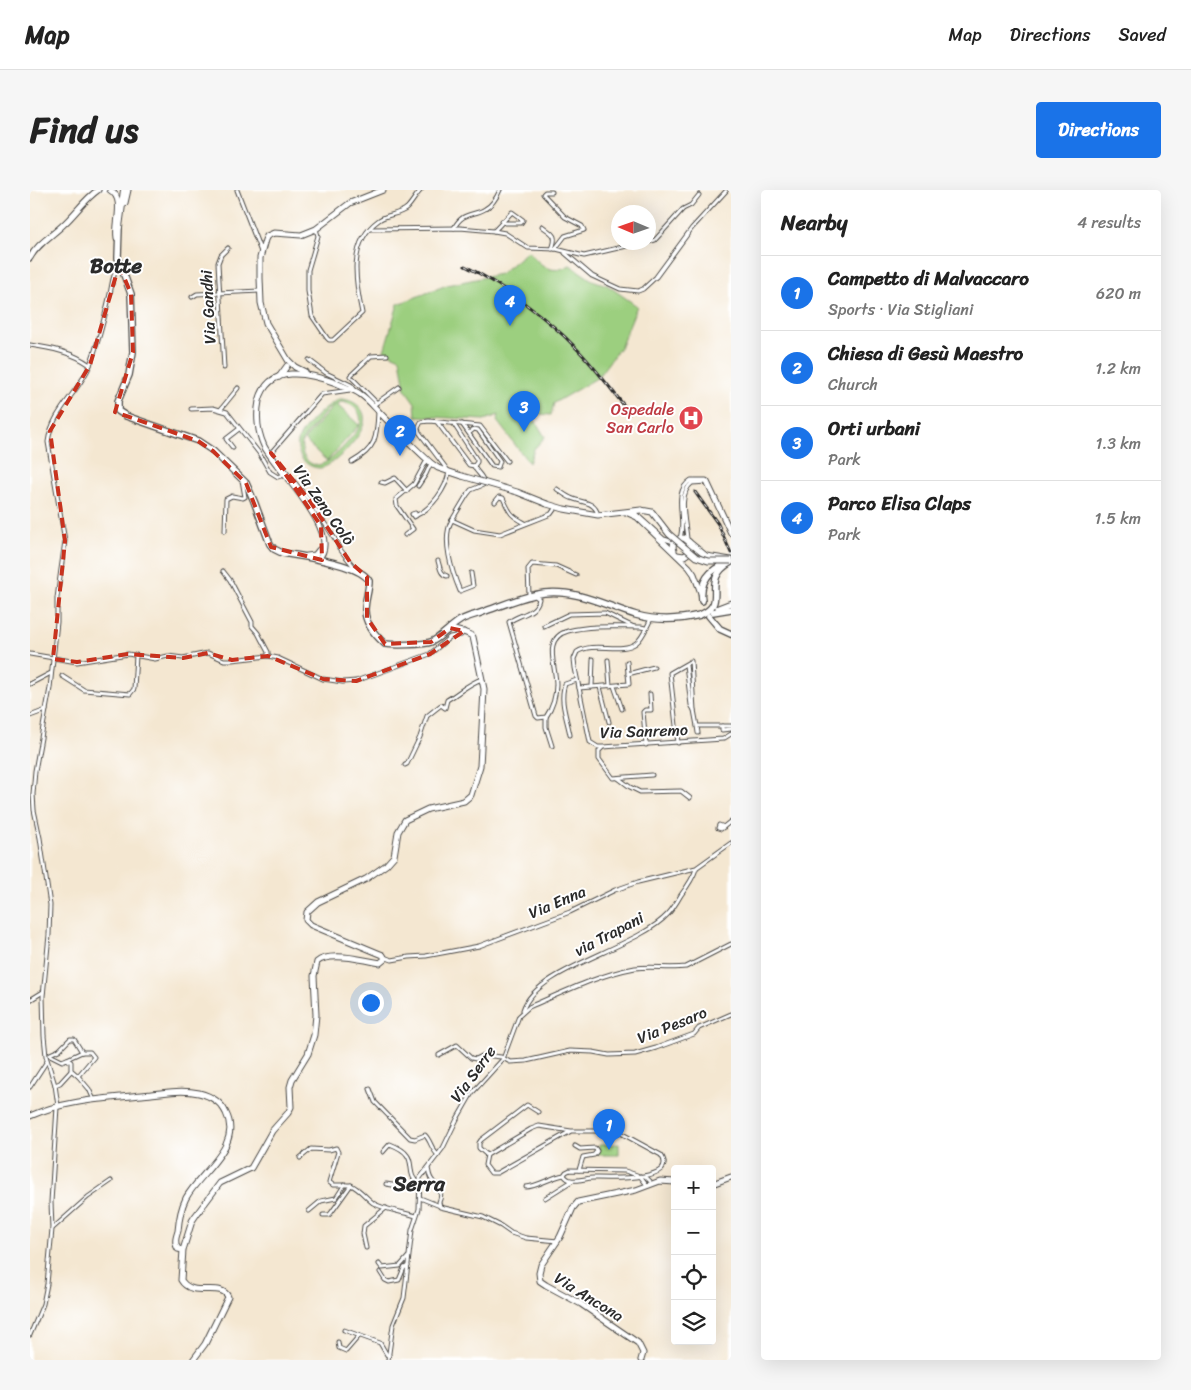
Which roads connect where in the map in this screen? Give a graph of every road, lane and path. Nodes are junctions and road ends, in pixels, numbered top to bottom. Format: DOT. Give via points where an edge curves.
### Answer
graph roads {
  1 [pos="92,190"];
  2 [pos="98,190"];
  3 [pos="110,190"];
  4 [pos="126,190"];
  5 [pos="237,190"];
  6 [pos="383,190"];
  7 [pos="421,190"];
  8 [pos="500,190"];
  9 [pos="726,191"];
  10 [pos="552,192"];
  11 [pos="700,195"];
  12 [pos="88,199"];
  13 [pos="502,221"];
  14 [pos="542,226"];
  15 [pos="118,227"];
  16 [pos="369,228"];
  17 [pos="454,228"];
  18 [pos="316,229"];
  19 [pos="494,231"];
  20 [pos="656,238"];
  21 [pos="117,239"];
  22 [pos="228,248"];
  23 [pos="554,249"];
  24 [pos="611,250"];
  25 [pos="562,251"];
  26 [pos="261,252"];
  27 [pos="30,258"];
  28 [pos="119,265"];
  29 [pos="260,291"];
  30 [pos="219,293"];
  31 [pos="192,297"];
  32 [pos="30,345"];
  33 [pos="387,355"];
  34 [pos="309,360"];
  35 [pos="90,365"];
  36 [pos="224,368"];
  37 [pos="290,369"];
  38 [pos="399,387"];
  39 [pos="238,388"];
  40 [pos="353,390"];
  41 [pos="374,404"];
  42 [pos="191,409"];
  43 [pos="221,409"];
  44 [pos="378,411"];
  45 [pos="436,421"];
  46 [pos="462,424"];
  47 [pos="455,426"];
  48 [pos="239,429"];
  49 [pos="468,433"];
  50 [pos="233,448"];
  51 [pos="270,454"];
  52 [pos="507,461"];
  53 [pos="352,462"];
  54 [pos="429,462"];
  55 [pos="474,466"];
  56 [pos="449,472"];
  57 [pos="284,475"];
  58 [pos="242,479"];
  59 [pos="706,481"];
  60 [pos="381,482"];
  61 [pos="418,486"];
  62 [pos="557,489"];
  63 [pos="407,491"];
  64 [pos="495,502"];
  65 [pos="556,507"];
  66 [pos="631,512"];
  67 [pos="417,515"];
  68 [pos="598,515"];
  69 [pos="514,517"];
  70 [pos="452,520"];
  71 [pos="525,524"];
  72 [pos="516,528"];
  73 [pos="225,530"];
  74 [pos="731,533"];
  75 [pos="404,535"];
  76 [pos="680,538"];
  77 [pos="688,541"];
  78 [pos="674,542"];
  79 [pos="321,551"];
  80 [pos="674,552"];
  81 [pos="302,556"];
  82 [pos="318,559"];
  83 [pos="438,561"];
  84 [pos="731,561"];
  85 [pos="327,562"];
  86 [pos="357,570"];
  87 [pos="223,571"];
  88 [pos="471,573"];
  89 [pos="447,576"];
  90 [pos="576,576"];
  91 [pos="531,595"];
  92 [pos="702,598"];
  93 [pos="731,603"];
  94 [pos="718,608"];
  95 [pos="731,609"];
  96 [pos="708,614"];
  97 [pos="642,616"];
  98 [pos="651,618"];
  99 [pos="544,626"];
  100 [pos="634,627"];
  101 [pos="450,628"];
  102 [pos="645,628"];
  103 [pos="464,631"];
  104 [pos="731,636"];
  105 [pos="30,654"];
  106 [pos="136,655"];
  107 [pos="268,656"];
  108 [pos="53,659"];
  109 [pos="594,659"];
  110 [pos="608,660"];
  111 [pos="627,662"];
  112 [pos="686,665"];
  113 [pos="654,668"];
  114 [pos="51,673"];
  115 [pos="628,674"];
  116 [pos="62,676"];
  117 [pos="482,679"];
  118 [pos="577,680"];
  119 [pos="30,684"];
  120 [pos="612,686"];
  121 [pos="592,687"];
  122 [pos="600,687"];
  123 [pos="579,688"];
  124 [pos="650,694"];
  125 [pos="622,709"];
  126 [pos="47,710"];
  127 [pos="694,710"];
  128 [pos="30,716"];
  129 [pos="546,717"];
  130 [pos="609,722"];
  131 [pos="697,726"];
  132 [pos="722,726"];
  133 [pos="731,726"];
  134 [pos="731,729"];
  135 [pos="698,733"];
  136 [pos="731,734"];
  137 [pos="570,735"];
  138 [pos="729,738"];
  139 [pos="678,743"];
  140 [pos="646,745"];
  141 [pos="552,746"];
  142 [pos="603,748"];
  143 [pos="405,765"];
  144 [pos="652,775"];
  145 [pos="618,778"];
  146 [pos="690,798"];
  147 [pos="731,821"];
  148 [pos="724,827"];
  149 [pos="731,843"];
  150 [pos="696,868"];
  151 [pos="731,944"];
  152 [pos="384,957"];
  153 [pos="44,992"];
  154 [pos="30,1000"];
  155 [pos="522,1012"];
  156 [pos="731,1014"];
  157 [pos="82,1052"];
  158 [pos="439,1054"];
  159 [pos="67,1059"];
  160 [pos="503,1059"];
  161 [pos="47,1061"];
  162 [pos="71,1071"];
  163 [pos="78,1076"];
  164 [pos="55,1085"];
  165 [pos="30,1087"];
  166 [pos="370,1089"];
  167 [pos="94,1100"];
  168 [pos="57,1106"];
  169 [pos="538,1112"];
  170 [pos="30,1116"];
  171 [pos="572,1131"];
  172 [pos="575,1146"];
  173 [pos="384,1152"];
  174 [pos="438,1155"];
  175 [pos="487,1155"];
  176 [pos="300,1158"];
  177 [pos="428,1167"];
  178 [pos="579,1170"];
  179 [pos="627,1171"];
  180 [pos="564,1175"];
  181 [pos="642,1175"];
  182 [pos="650,1175"];
  183 [pos="626,1177"];
  184 [pos="731,1177"];
  185 [pos="111,1181"];
  186 [pos="573,1181"];
  187 [pos="643,1181"];
  188 [pos="671,1182"];
  189 [pos="419,1183"];
  190 [pos="716,1183"];
  191 [pos="346,1184"];
  192 [pos="386,1184"];
  193 [pos="649,1184"];
  194 [pos="350,1185"];
  195 [pos="526,1187"];
  196 [pos="641,1188"];
  197 [pos="420,1198"];
  198 [pos="545,1198"];
  199 [pos="440,1206"];
  200 [pos="387,1208"];
  201 [pos="309,1211"];
  202 [pos="323,1215"];
  203 [pos="416,1216"];
  204 [pos="52,1229"];
  205 [pos="558,1241"];
  206 [pos="366,1248"];
  207 [pos="183,1250"];
  208 [pos="409,1257"];
  209 [pos="379,1264"];
  210 [pos="408,1266"];
  211 [pos="380,1272"];
  212 [pos="344,1330"];
  213 [pos="30,1335"];
  214 [pos="359,1336"];
  215 [pos="338,1342"];
  216 [pos="389,1355"];
  217 [pos="193,1360"];
  218 [pos="388,1360"];
  219 [pos="641,1360"];
  1 -- 12 [label="main road"];
  2 -- 12 [label="main road"];
  3 -- 21 [label="main road" via="118,200"];
  4 -- 15 [label="highway"];
  5 -- 26 [label="street"];
  6 -- 18 [label="main road" via="350,203"];
  7 -- 16 [label="street" via="405,209 383,217"];
  8 -- 17 [label="street" via="497,198 484,210 467,215"];
  9 -- 25 [label="street" via="692,228 656,277 638,291 620,288 592,276"];
  10 -- 23 [label="street" via="543,194 559,212 584,230 565,236"];
  11 -- 20 [label="street"];
  12 -- 27 [label="main road"];
  13 -- 13 [label="street" via="512,212 523,220 521,223"];
  13 -- 19 [label="street"];
  14 -- 23 [label="street" via="554,236"];
  15 -- 21 [label="main road"];
  16 -- 17 [label="street"];
  16 -- 18 [label="street" via="355,262 362,313 337,338 329,340 312,316 308,291 308,270 318,236"];
  17 -- 19 [label="street"];
  18 -- 26 [label="main road" via="301,235 270,234"];
  19 -- 23 [label="street" via="505,233 528,248"];
  21 -- 28 [label="main road"];
  22 -- 30 [label="street, Via Gandhi" via="218,263"];
  23 -- 25 [label="street"];
  24 -- 25 [label="street" via="584,256"];
  26 -- 29 [label="main road"];
  28 -- 35 [label="street" via="114,273"];
  28 -- 58 [label="main road" via="131,294 133,352 130,375 118,401 118,411 198,441"];
  29 -- 30 [label="street"];
  29 -- 37 [label="main road" via="266,323"];
  30 -- 31 [label="street"];
  30 -- 36 [label="street, Via Gandhi"];
  32 -- 35 [label="street" via="64,352"];
  33 -- 41 [label="street" via="371,356 350,376"];
  34 -- 40 [label="street" via="351,385"];
  35 -- 108 [label="street" via="60,410 48,442 65,541"];
  37 -- 40 [label="main road"];
  37 -- 51 [label="main road" via="266,387 259,404 259,431"];
  38 -- 41 [label="street"];
  39 -- 43 [label="street"];
  40 -- 41 [label="main road"];
  40 -- 51 [label="street" via="322,394"];
  41 -- 44 [label="main road"];
  42 -- 43 [label="street"];
  43 -- 48 [label="street" via="234,419"];
  44 -- 53 [label="street" via="375,440 368,452"];
  44 -- 54 [label="main road"];
  45 -- 46 [label="street"];
  45 -- 55 [label="street" via="469,465"];
  45 -- 56 [label="street" via="421,422 418,428"];
  46 -- 49 [label="street"];
  46 -- 52 [label="street" via="482,427"];
  47 -- 55 [label="street" via="477,460"];
  48 -- 50 [label="street" via="226,439"];
  48 -- 57 [label="street" via="270,472 278,477"];
  49 -- 49 [label="street" via="492,466 498,467 500,461 478,430"];
  51 -- 57 [label="main road"];
  51 -- 86 [label="street, Via Zeno Colò" via="310,501 338,542 338,548"];
  54 -- 56 [label="main road"];
  54 -- 61 [label="street"];
  54 -- 63 [label="street"];
  55 -- 70 [label="street" via="484,484 471,490"];
  56 -- 65 [label="main road, bridge"];
  56 -- 67 [label="street" via="439,494"];
  57 -- 79 [label="main road" via="306,502 323,532"];
  58 -- 73 [label="street" via="245,497 226,499"];
  58 -- 81 [label="main road" via="272,547 282,553"];
  59 -- 74 [label="main road"];
  59 -- 76 [label="street" via="691,480 682,489 683,530"];
  59 -- 77 [label="street" via="692,483 685,492"];
  60 -- 63 [label="street" via="395,478"];
  62 -- 68 [label="street" via="592,505"];
  63 -- 75 [label="street" via="396,499 397,506 413,529"];
  64 -- 69 [label="street" via="498,497 503,498"];
  65 -- 68 [label="main road"];
  65 -- 71 [label="street" via="551,514"];
  66 -- 68 [label="main road"];
  66 -- 78 [label="street" via="642,518 664,540"];
  66 -- 80 [label="main road"];
  66 -- 84 [label="main road, bridge" via="652,512 669,534 696,557 708,561"];
  69 -- 71 [label="street"];
  69 -- 72 [label="street"];
  70 -- 72 [label="street" via="493,534"];
  70 -- 88 [label="street" via="447,535 460,591 473,586"];
  71 -- 72 [label="street"];
  76 -- 77 [label="main road"];
  76 -- 78 [label="main road"];
  77 -- 80 [label="main road" via="690,548 687,554 681,556"];
  77 -- 84 [label="main road, bridge" via="706,556"];
  78 -- 80 [label="main road"];
  79 -- 81 [label="main road"];
  79 -- 82 [label="main road"];
  79 -- 85 [label="main road"];
  80 -- 92 [label="main road" via="694,574"];
  81 -- 82 [label="main road"];
  82 -- 85 [label="main road"];
  83 -- 89 [label="street" via="440,570"];
  84 -- 92 [label="main road" via="710,572 703,585"];
  84 -- 94 [label="main road" via="720,572 722,596"];
  85 -- 86 [label="main road"];
  86 -- 101 [label="main road" via="369,581 367,618 385,644 431,642"];
  87 -- 107 [label="street"];
  90 -- 91 [label="street" via="556,566 532,564 528,569"];
  91 -- 97 [label="main road" via="572,594"];
  91 -- 101 [label="main road" via="463,619"];
  91 -- 129 [label="street" via="539,599 537,605 509,622 536,716"];
  93 -- 94 [label="main road"];
  94 -- 96 [label="main road"];
  95 -- 96 [label="main road"];
  96 -- 98 [label="main road"];
  96 -- 104 [label="main road" via="720,629"];
  97 -- 98 [label="main road"];
  97 -- 102 [label="street"];
  98 -- 102 [label="street, Via Sanremo"];
  99 -- 100 [label="street" via="569,614 605,613"];
  100 -- 102 [label="street"];
  100 -- 129 [label="street" via="582,629 557,636 552,647 556,686"];
  101 -- 103 [label="main road"];
  102 -- 118 [label="street, Via Sanremo" via="635,644 577,652 574,659"];
  103 -- 107 [label="street" via="441,643 430,654 356,681 323,679"];
  103 -- 117 [label="main road" via="473,637"];
  105 -- 108 [label="street"];
  106 -- 107 [label="street" via="155,659 208,653 224,660"];
  106 -- 108 [label="street" via="77,662"];
  106 -- 116 [label="street" via="134,689 130,694 84,690"];
  108 -- 114 [label="street"];
  109 -- 121 [label="street"];
  110 -- 120 [label="street"];
  111 -- 115 [label="street"];
  112 -- 127 [label="street"];
  112 -- 127 [label="street" via="691,661"];
  112 -- 139 [label="street" via="670,673"];
  113 -- 115 [label="street"];
  114 -- 119 [label="street"];
  114 -- 126 [label="street"];
  115 -- 120 [label="street" via="629,684"];
  117 -- 143 [label="street" via="447,700 444,709 441,705 429,713"];
  117 -- 152 [label="main road" via="484,701 480,766 471,795 464,801 428,809 405,820 398,832 394,856 386,865 372,876 318,902 306,915 311,925"];
  118 -- 123 [label="street, Via Sanremo"];
  118 -- 137 [label="street" via="565,684 563,690"];
  120 -- 122 [label="street"];
  120 -- 125 [label="street"];
  121 -- 122 [label="street"];
  121 -- 123 [label="street"];
  122 -- 130 [label="street"];
  123 -- 142 [label="street, Via Sanremo" via="590,742"];
  124 -- 140 [label="street" via="651,710 643,712"];
  126 -- 128 [label="street"];
  126 -- 153 [label="street" via="33,794 49,898 50,935"];
  127 -- 131 [label="street"];
  129 -- 141 [label="street"];
  131 -- 132 [label="street"];
  131 -- 135 [label="street"];
  132 -- 133 [label="street"];
  132 -- 134 [label="street" via="722,730"];
  136 -- 138 [label="street, Via Sanremo"];
  138 -- 139 [label="street, Via Sanremo"];
  139 -- 140 [label="street, Via Sanremo"];
  140 -- 142 [label="street, Via Sanremo"];
  142 -- 145 [label="street" via="599,751 600,762 613,778"];
  144 -- 145 [label="street"];
  145 -- 146 [label="street" via="640,792 681,791"];
  147 -- 148 [label="street"];
  149 -- 150 [label="street, Via Enna"];
  150 -- 152 [label="street, Via Enna" via="630,884 570,912 479,946 392,960"];
  150 -- 155 [label="street, via Trapani" via="690,884 668,915 619,946 542,985 532,993"];
  151 -- 155 [label="street" via="686,967 651,966 604,975"];
  152 -- 207 [label="main road" via="380,963 342,957 323,958 317,962 314,1035 308,1054 292,1080 290,1110 272,1131 251,1168 218,1186 192,1221"];
  153 -- 154 [label="street"];
  153 -- 161 [label="street"];
  155 -- 160 [label="street, Via Serre"];
  156 -- 160 [label="street, Via Pesaro" via="699,1028 694,1034 635,1054 570,1051 526,1061"];
  157 -- 159 [label="street"];
  157 -- 159 [label="street" via="76,1040 72,1039 50,1054 62,1061"];
  157 -- 163 [label="street" via="90,1052 94,1057"];
  158 -- 160 [label="street, Via Pesaro" via="457,1045 473,1059 484,1055"];
  159 -- 162 [label="street" via="71,1062"];
  160 -- 174 [label="street, Via Serre" via="472,1092"];
  161 -- 164 [label="street"];
  161 -- 165 [label="street"];
  162 -- 163 [label="street"];
  162 -- 164 [label="street"];
  163 -- 167 [label="street"];
  164 -- 168 [label="street"];
  166 -- 174 [label="street" via="375,1102 410,1138 424,1135"];
  167 -- 168 [label="main road"];
  167 -- 207 [label="main road" via="187,1091 212,1098 227,1113 230,1134 227,1143 192,1188 182,1208 176,1243 178,1249"];
  168 -- 170 [label="main road"];
  168 -- 204 [label="street"];
  169 -- 175 [label="street" via="527,1106 481,1140 479,1148"];
  171 -- 175 [label="street" via="539,1126"];
  171 -- 175 [label="street" via="497,1173 488,1170"];
  171 -- 182 [label="street" via="617,1131 655,1151 663,1158 664,1166"];
  172 -- 178 [label="street" via="597,1151 583,1157"];
  173 -- 189 [label="street" via="390,1144 406,1153 413,1176"];
  174 -- 177 [label="street, Via Serre"];
  176 -- 191 [label="street" via="311,1149 336,1148 338,1152 329,1182 333,1185"];
  177 -- 189 [label="street, Via Serre"];
  177 -- 199 [label="street" via="431,1179 440,1189"];
  178 -- 179 [label="street"];
  178 -- 180 [label="street" via="570,1170"];
  179 -- 181 [label="street"];
  179 -- 183 [label="street"];
  180 -- 186 [label="street"];
  180 -- 195 [label="street"];
  181 -- 182 [label="street"];
  181 -- 183 [label="street"];
  181 -- 187 [label="street"];
  181 -- 193 [label="street"];
  182 -- 193 [label="street"];
  183 -- 186 [label="street"];
  184 -- 190 [label="main road"];
  185 -- 204 [label="street"];
  186 -- 198 [label="street"];
  187 -- 193 [label="street"];
  187 -- 196 [label="street"];
  188 -- 193 [label="main road"];
  189 -- 192 [label="street" via="405,1187"];
  189 -- 197 [label="street"];
  191 -- 194 [label="street"];
  191 -- 201 [label="street" via="336,1198 321,1201"];
  193 -- 196 [label="main road"];
  194 -- 200 [label="street" via="374,1203"];
  194 -- 202 [label="street" via="331,1213"];
  196 -- 205 [label="main road, Via Ancona" via="578,1202"];
  197 -- 199 [label="street"];
  197 -- 203 [label="street"];
  199 -- 205 [label="street" via="483,1217 526,1238"];
  200 -- 203 [label="street"];
  200 -- 206 [label="street" via="364,1226"];
  203 -- 208 [label="street"];
  204 -- 213 [label="street" via="45,1296"];
  205 -- 219 [label="main road, Via Ancona" via="541,1266 540,1281 638,1343 643,1353"];
  207 -- 217 [label="main road" via="183,1284 203,1291 218,1289 228,1298 205,1344"];
  208 -- 209 [label="street" via="400,1266 382,1268"];
  208 -- 210 [label="street"];
  210 -- 211 [label="street" via="399,1280 390,1282"];
  210 -- 216 [label="street" via="404,1298 393,1324"];
  212 -- 214 [label="street"];
  214 -- 215 [label="street" via="346,1352 339,1348"];
  214 -- 216 [label="street" via="380,1343"];
  216 -- 218 [label="street"];
}
